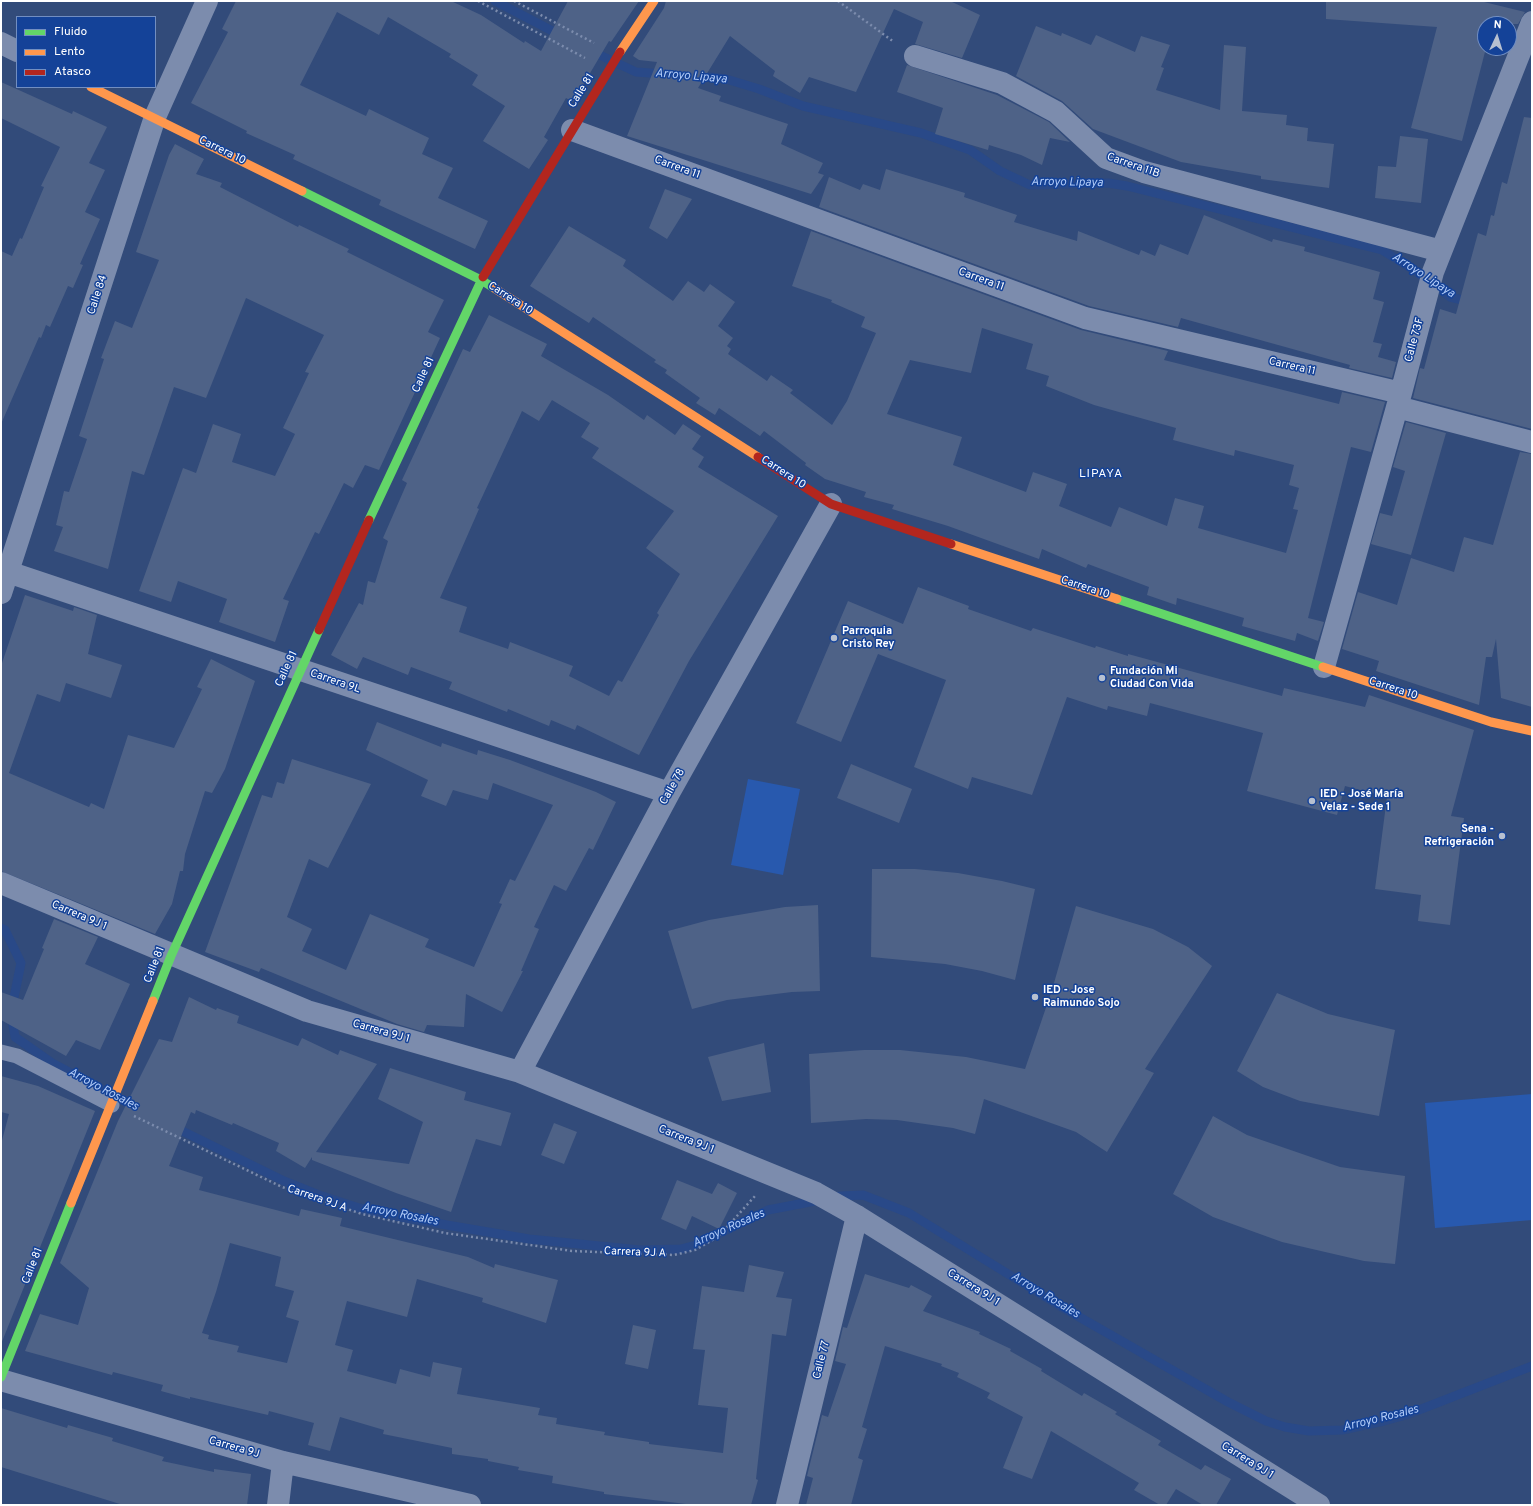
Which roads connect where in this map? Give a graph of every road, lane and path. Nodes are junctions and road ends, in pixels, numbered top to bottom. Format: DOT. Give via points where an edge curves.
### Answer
graph roads {
  1 [pos="207,1"];
  2 [pos="478,1"];
  3 [pos="514,1"];
  4 [pos="654,1"];
  5 [pos="838,1"];
  6 [pos="1532,22"];
  7 [pos="1,44"];
  8 [pos="16,51"];
  9 [pos="618,56"];
  10 [pos="915,56"];
  11 [pos="609,70"];
  12 [pos="94,88"];
  13 [pos="155,118"];
  14 [pos="572,130"];
  15 [pos="1441,251"];
  16 [pos="481,280"];
  17 [pos="1399,400"];
  18 [pos="1532,442"];
  19 [pos="831,504"];
  20 [pos="5,572"];
  21 [pos="1,593"];
  22 [pos="1324,667"];
  23 [pos="300,670"];
  24 [pos="1532,731"];
  25 [pos="669,793"];
  26 [pos="1,883"];
  27 [pos="171,956"];
  28 [pos="1,1052"];
  29 [pos="520,1072"];
  30 [pos="115,1098"];
  31 [pos="774,1176"];
  32 [pos="857,1216"];
  33 [pos="1,1377"];
  34 [pos="1,1380"];
  35 [pos="283,1462"];
  36 [pos="278,1505"];
  37 [pos="470,1505"];
  38 [pos="787,1505"];
  39 [pos="1319,1505"];
  1 -- 13 [label="street, Calle 84"];
  2 -- 11 [label="path"];
  3 -- 9 [label="path"];
  4 -- 9 [label="street, Calle 81"];
  5 -- 10 [label="path"];
  6 -- 15 [label="street, Calle 73F"];
  7 -- 8 [label="street"];
  9 -- 11 [label="street, Calle 81"];
  10 -- 15 [label="street, Carrera 11B" via="1002,83 1056,112 1106,158 1144,172"];
  11 -- 14 [label="street, Calle 81"];
  12 -- 13 [label="street, Carrera 10"];
  13 -- 16 [label="street, Carrera 10"];
  13 -- 20 [label="street, Calle 84"];
  14 -- 16 [label="street, Calle 81"];
  14 -- 17 [label="street, Carrera 11" via="1085,318"];
  15 -- 17 [label="street, Calle 73F" via="1433,272"];
  16 -- 19 [label="street, Carrera 10"];
  16 -- 23 [label="street, Calle 81"];
  17 -- 18 [label="street, Carrera 11"];
  17 -- 22 [label="street, Calle 73F"];
  19 -- 22 [label="street, Carrera 10"];
  19 -- 25 [label="street, Calle 78"];
  20 -- 21 [label="street, Calle 84"];
  20 -- 23 [label="street, Carrera 9L"];
  22 -- 24 [label="street, Carrera 10" via="1491,722"];
  23 -- 25 [label="street, Carrera 9L"];
  23 -- 27 [label="street, Calle 81"];
  25 -- 29 [label="street, Calle 78"];
  26 -- 27 [label="street, Carrera 9J 1"];
  27 -- 29 [label="street, Carrera 9J 1" via="307,1011"];
  27 -- 30 [label="street, Calle 81"];
  28 -- 30 [label="lane" via="17,1056"];
  29 -- 31 [label="street, Carrera 9J 1"];
  30 -- 31 [label="path, Carrera 9J A" via="282,1187 362,1214 445,1233 572,1251 674,1255 695,1250 718,1237"];
  30 -- 33 [label="street, Calle 81"];
  31 -- 32 [label="street, Carrera 9J 1" via="816,1193"];
  32 -- 38 [label="street, Calle 77"];
  32 -- 39 [label="street, Carrera 9J 1"];
  34 -- 35 [label="street, Carrera 9J"];
  35 -- 36 [label="street"];
  35 -- 37 [label="street, Carrera 9J"];
}
